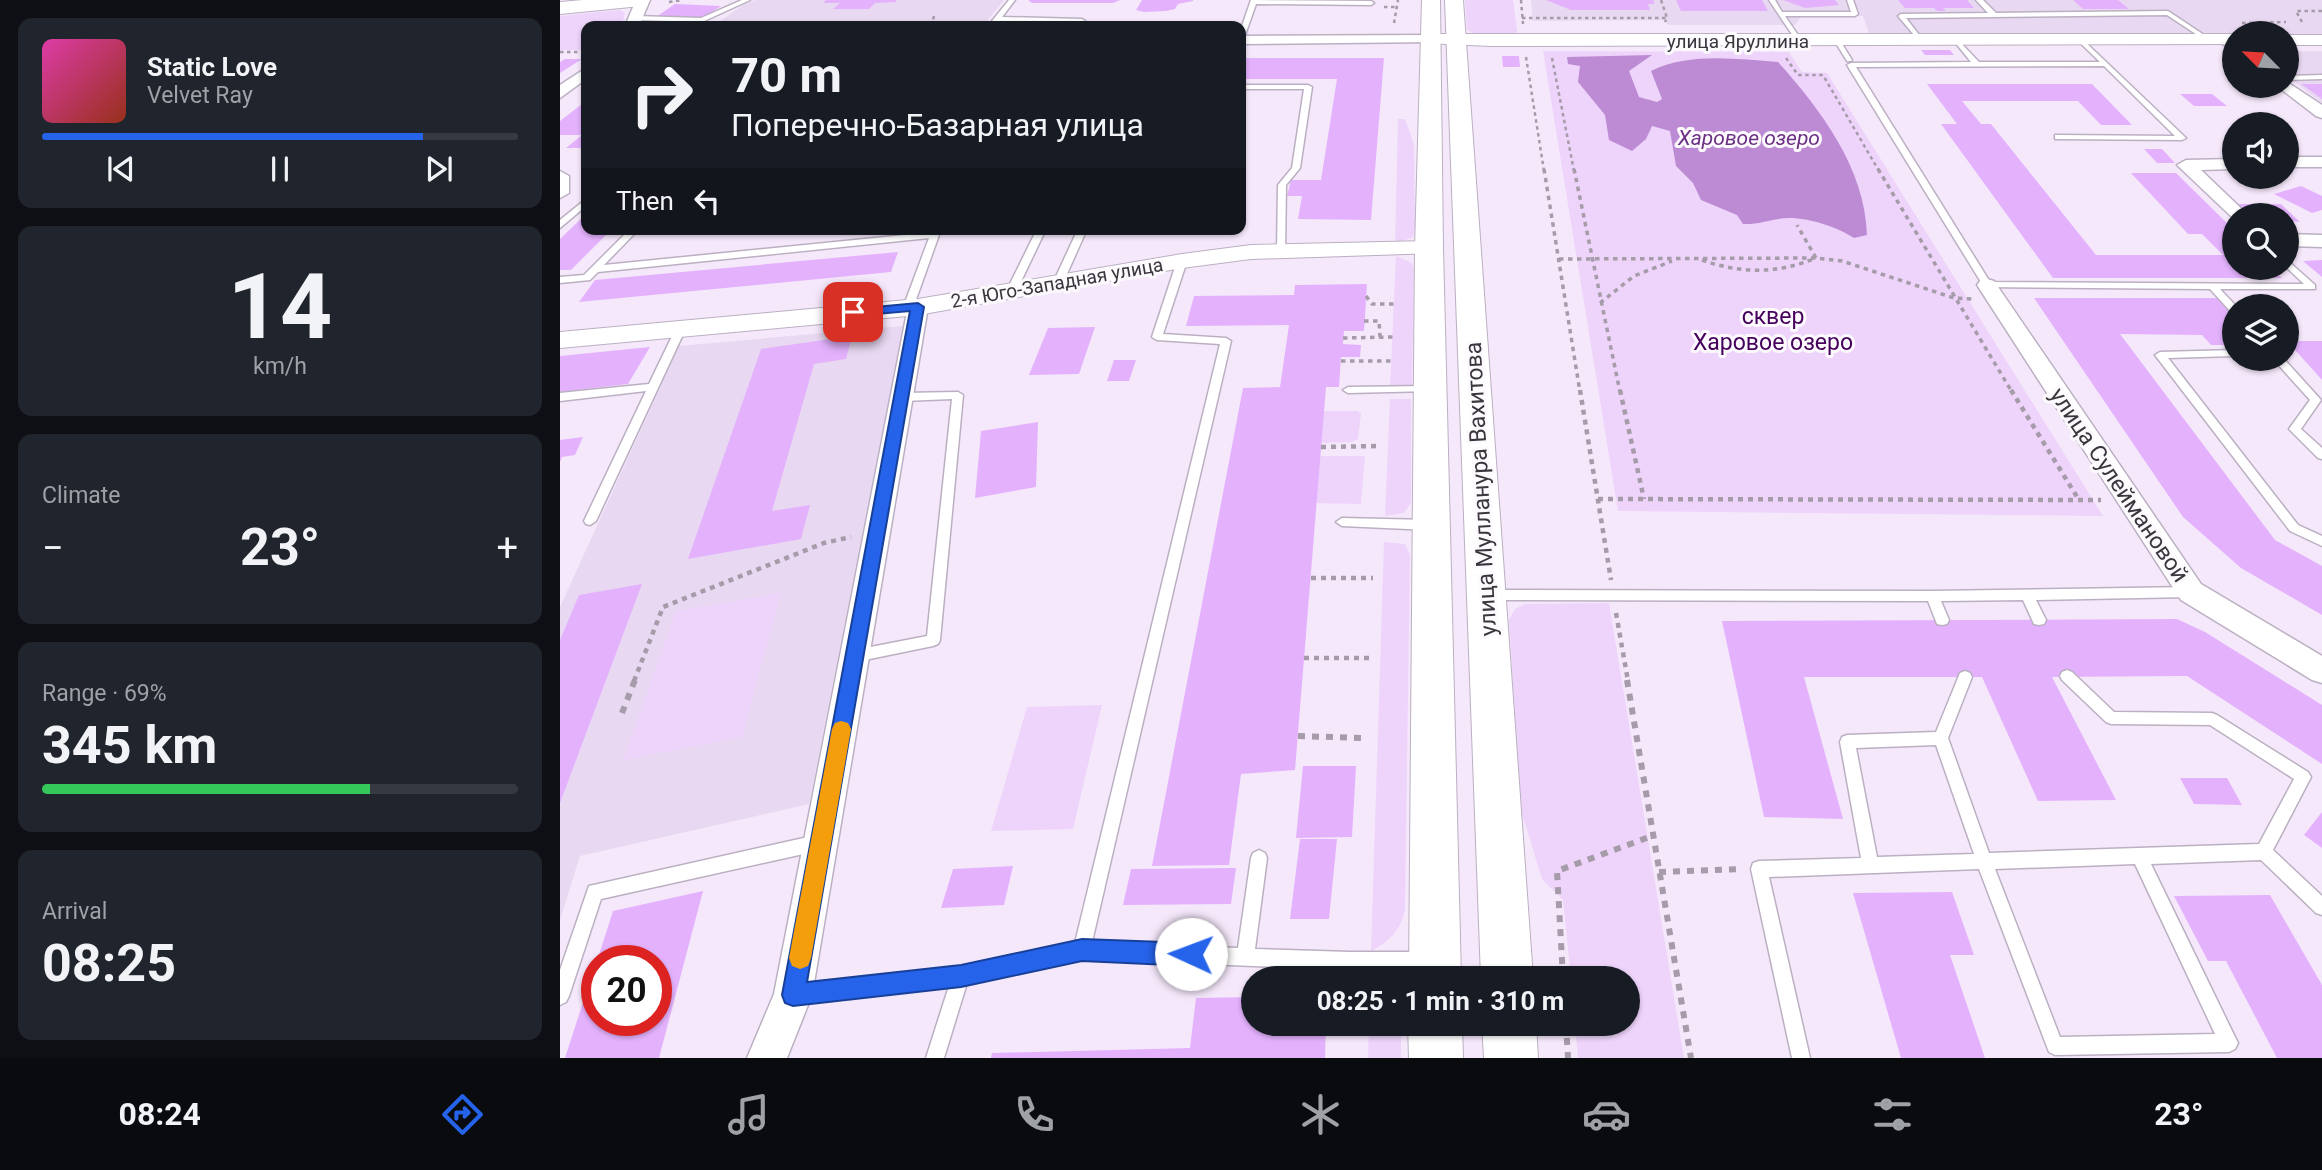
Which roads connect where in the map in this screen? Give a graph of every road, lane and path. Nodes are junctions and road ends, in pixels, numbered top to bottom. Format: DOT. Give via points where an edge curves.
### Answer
graph roads {
  1 [pos="747,0"];
  2 [pos="1012,0"];
  3 [pos="1398,0"];
  4 [pos="1432,0"];
  5 [pos="1454,0"];
  6 [pos="1521,0"];
  7 [pos="1772,0"];
  8 [pos="1850,0"];
  9 [pos="1979,0"];
  10 [pos="1254,1"];
  11 [pos="1371,3"];
  12 [pos="560,8"];
  13 [pos="638,11"];
  14 [pos="2322,11"];
  15 [pos="1780,14"];
  16 [pos="1994,15"];
  17 [pos="934,16"];
  18 [pos="1522,18"];
  19 [pos="1667,18"];
  20 [pos="997,19"];
  21 [pos="932,21"];
  22 [pos="1082,21"];
  23 [pos="2184,23"];
  24 [pos="1246,24"];
  25 [pos="1392,34"];
  26 [pos="1246,39"];
  27 [pos="1444,40"];
  28 [pos="1837,40"];
  29 [pos="1920,40"];
  30 [pos="2080,40"];
  31 [pos="2222,40"];
  32 [pos="2300,40"];
  33 [pos="2322,40"];
  34 [pos="1774,41"];
  35 [pos="1798,41"];
  36 [pos="1957,41"];
  37 [pos="2222,41"];
  38 [pos="1528,49"];
  39 [pos="560,52"];
  40 [pos="581,52"];
  41 [pos="1550,52"];
  42 [pos="1849,60"];
  43 [pos="2106,64"];
  44 [pos="1977,65"];
  45 [pos="581,76"];
  46 [pos="2322,77"];
  47 [pos="2300,78"];
  48 [pos="1246,87"];
  49 [pos="560,93"];
  50 [pos="2300,97"];
  51 [pos="2322,113"];
  52 [pos="2058,137"];
  53 [pos="2299,162"];
  54 [pos="2322,162"];
  55 [pos="2222,164"];
  56 [pos="560,176"];
  57 [pos="560,193"];
  58 [pos="2226,203"];
  59 [pos="581,206"];
  60 [pos="560,225"];
  61 [pos="1797,225"];
  62 [pos="629,235"];
  63 [pos="1039,235"];
  64 [pos="1080,235"];
  65 [pos="2299,240"];
  66 [pos="2322,241"];
  67 [pos="1429,248"];
  68 [pos="1282,251"];
  69 [pos="1816,258"];
  70 [pos="1559,259"];
  71 [pos="1591,259"];
  72 [pos="1679,259"];
  73 [pos="1698,259"];
  74 [pos="1182,261"];
  75 [pos="595,269"];
  76 [pos="2299,275"];
  77 [pos="560,280"];
  78 [pos="1058,283"];
  79 [pos="2213,287"];
  80 [pos="1011,292"];
  81 [pos="1992,293"];
  82 [pos="1366,296"];
  83 [pos="2222,297"];
  84 [pos="1954,298"];
  85 [pos="1600,303"];
  86 [pos="1395,304"];
  87 [pos="913,307"];
  88 [pos="1364,321"];
  89 [pos="681,328"];
  90 [pos="1380,337"];
  91 [pos="1393,337"];
  92 [pos="1343,338"];
  93 [pos="560,340"];
  94 [pos="2222,353"];
  95 [pos="1391,360"];
  96 [pos="1341,361"];
  97 [pos="2289,371"];
  98 [pos="653,387"];
  99 [pos="1430,389"];
  100 [pos="1348,390"];
  101 [pos="560,397"];
  102 [pos="903,397"];
  103 [pos="1380,446"];
  104 [pos="1321,447"];
  105 [pos="2322,454"];
  106 [pos="1598,499"];
  107 [pos="1644,499"];
  108 [pos="2079,500"];
  109 [pos="2129,500"];
  110 [pos="590,521"];
  111 [pos="1342,522"];
  112 [pos="1432,525"];
  113 [pos="876,532"];
  114 [pos="2322,541"];
  115 [pos="1311,578"];
  116 [pos="1373,578"];
  117 [pos="2191,592"];
  118 [pos="1487,595"];
  119 [pos="1614,595"];
  120 [pos="2027,595"];
  121 [pos="1933,596"];
  122 [pos="1942,620"];
  123 [pos="2039,620"];
  124 [pos="855,656"];
  125 [pos="1371,658"];
  126 [pos="1304,659"];
  127 [pos="2322,671"];
  128 [pos="2067,676"];
  129 [pos="1965,677"];
  130 [pos="622,713"];
  131 [pos="1298,736"];
  132 [pos="1365,738"];
  133 [pos="1941,738"];
  134 [pos="1652,836"];
  135 [pos="821,843"];
  136 [pos="2263,852"];
  137 [pos="2139,856"];
  138 [pos="1259,858"];
  139 [pos="1984,861"];
  140 [pos="1869,865"];
  141 [pos="1759,869"];
  142 [pos="1659,872"];
  143 [pos="2322,907"];
  144 [pos="1082,950"];
  145 [pos="1245,957"];
  146 [pos="1397,966"];
  147 [pos="1435,966"];
  148 [pos="1506,966"];
  149 [pos="1562,966"];
  150 [pos="961,976"];
  151 [pos="793,995"];
  152 [pos="560,996"];
  153 [pos="1435,1036"];
  154 [pos="1510,1036"];
  155 [pos="1567,1036"];
  156 [pos="767,1058"];
  157 [pos="935,1058"];
  158 [pos="1436,1058"];
  159 [pos="1511,1058"];
  160 [pos="1568,1058"];
  161 [pos="1691,1058"];
  162 [pos="1801,1058"];
  1 -- 13 [label="lane" via="702,20"];
  2 -- 20 [label="lane"];
  3 -- 25 [label="path"];
  4 -- 27 [label="main road, улица Мулланура Вахитова"];
  5 -- 27 [label="main road, улица Мулланура Вахитова"];
  6 -- 18 [label="path"];
  7 -- 15 [label="lane"];
  8 -- 15 [label="lane" via="1855,14"];
  9 -- 16 [label="lane"];
  10 -- 11 [label="lane"];
  10 -- 24 [label="lane"];
  12 -- 13 [label="main road"];
  14 -- 23 [label="path" via="2295,11 2303,22"];
  15 -- 35 [label="lane"];
  16 -- 23 [label="lane" via="2168,13"];
  16 -- 29 [label="lane" via="1902,16"];
  17 -- 21 [label="path"];
  18 -- 19 [label="path"];
  18 -- 38 [label="path"];
  20 -- 22 [label="lane"];
  23 -- 31 [label="lane"];
  26 -- 27 [label="street, улица Яруллина"];
  27 -- 38 [label="street, улица Яруллина"];
  27 -- 67 [label="main road, улица Мулланура Вахитова"];
  27 -- 118 [label="main road, улица Мулланура Вахитова"];
  28 -- 29 [label="street, улица Яруллина"];
  28 -- 35 [label="street, улица Яруллина"];
  28 -- 42 [label="lane"];
  29 -- 36 [label="street, улица Яруллина"];
  30 -- 36 [label="street, улица Яруллина"];
  30 -- 37 [label="street, улица Яруллина"];
  30 -- 43 [label="lane"];
  32 -- 33 [label="street"];
  34 -- 35 [label="street, улица Яруллина"];
  34 -- 38 [label="street, улица Яруллина"];
  34 -- 84 [label="path" via="1798,75 1823,75"];
  36 -- 44 [label="lane"];
  38 -- 70 [label="path"];
  39 -- 40 [label="path"];
  41 -- 71 [label="path"];
  43 -- 44 [label="lane"];
  43 -- 52 [label="lane" via="2182,138"];
  44 -- 81 [label="lane" via="1851,65"];
  45 -- 49 [label="street"];
  46 -- 47 [label="lane"];
  48 -- 68 [label="lane" via="1308,87 1296,168 1282,185"];
  50 -- 51 [label="street"];
  53 -- 54 [label="street"];
  55 -- 58 [label="street" via="2186,165"];
  56 -- 57 [label="street"];
  59 -- 60 [label="lane"];
  61 -- 69 [label="path"];
  62 -- 75 [label="lane"];
  63 -- 80 [label="lane"];
  64 -- 78 [label="lane"];
  65 -- 66 [label="street"];
  67 -- 68 [label="street, 2-я Юго-Западная улица"];
  67 -- 99 [label="main road, улица Мулланура Вахитова"];
  68 -- 74 [label="street, 2-я Юго-Западная улица"];
  69 -- 73 [label="path"];
  69 -- 73 [label="path" via="1795,268 1749,273"];
  69 -- 84 [label="path" via="1842,261"];
  70 -- 71 [label="path"];
  70 -- 106 [label="path"];
  71 -- 72 [label="path"];
  71 -- 85 [label="path"];
  72 -- 73 [label="path"];
  72 -- 85 [label="path" via="1634,276"];
  74 -- 78 [label="street, 2-я Юго-Западная улица"];
  74 -- 144 [label="lane" via="1157,337 1226,341"];
  75 -- 77 [label="lane" via="587,278"];
  75 -- 87 [label="lane" via="934,235"];
  76 -- 79 [label="lane" via="2312,288"];
  78 -- 80 [label="street, 2-я Юго-Западная улица"];
  79 -- 81 [label="lane"];
  79 -- 83 [label="lane"];
  80 -- 87 [label="street, 2-я Юго-Западная улица"];
  81 -- 84 [label="path"];
  81 -- 109 [label="street, улица Сулеймановой"];
  82 -- 86 [label="path" via="1372,304"];
  84 -- 108 [label="path"];
  85 -- 107 [label="path"];
  87 -- 89 [label="street, 2-я Юго-Западная улица"];
  87 -- 102 [label="street"];
  88 -- 90 [label="path" via="1379,321"];
  89 -- 93 [label="street, 2-я Юго-Западная улица"];
  89 -- 98 [label="lane"];
  90 -- 91 [label="path"];
  90 -- 92 [label="path"];
  94 -- 114 [label="lane" via="2160,355 2294,528"];
  95 -- 96 [label="path"];
  97 -- 105 [label="lane" via="2316,400 2295,429"];
  98 -- 101 [label="lane"];
  98 -- 110 [label="lane"];
  99 -- 100 [label="lane"];
  99 -- 112 [label="main road, улица Мулланура Вахитова"];
  102 -- 113 [label="street"];
  102 -- 124 [label="lane" via="958,395 933,640"];
  103 -- 104 [label="path"];
  106 -- 107 [label="path"];
  106 -- 119 [label="path"];
  107 -- 108 [label="path"];
  108 -- 109 [label="path"];
  109 -- 117 [label="street, улица Сулеймановой"];
  111 -- 112 [label="lane"];
  112 -- 147 [label="main road, улица Мулланура Вахитова"];
  113 -- 124 [label="street"];
  113 -- 130 [label="path" via="824,542 663,607"];
  115 -- 116 [label="path"];
  117 -- 120 [label="lane"];
  117 -- 127 [label="street, улица Сулеймановой"];
  118 -- 119 [label="lane"];
  118 -- 148 [label="main road, улица Мулланура Вахитова"];
  119 -- 121 [label="lane"];
  119 -- 134 [label="path"];
  120 -- 121 [label="lane"];
  120 -- 123 [label="lane"];
  121 -- 122 [label="lane"];
  124 -- 135 [label="street"];
  125 -- 126 [label="path"];
  128 -- 136 [label="lane" via="2111,718 2212,719 2302,778"];
  129 -- 133 [label="lane"];
  131 -- 132 [label="path"];
  133 -- 139 [label="lane"];
  133 -- 140 [label="lane" via="1847,743"];
  134 -- 142 [label="path"];
  134 -- 149 [label="path" via="1557,871"];
  135 -- 151 [label="street"];
  135 -- 152 [label="lane" via="595,892"];
  136 -- 137 [label="lane"];
  136 -- 143 [label="lane"];
  137 -- 139 [label="lane"];
  137 -- 139 [label="lane" via="2229,1043 2055,1046"];
  138 -- 145 [label="lane"];
  139 -- 140 [label="lane"];
  140 -- 141 [label="lane"];
  141 -- 142 [label="path"];
  141 -- 162 [label="lane"];
  142 -- 161 [label="path"];
  144 -- 145 [label="lane"];
  144 -- 150 [label="lane"];
  145 -- 146 [label="lane"];
  150 -- 151 [label="lane"];
  150 -- 157 [label="lane"];
  151 -- 156 [label="street"];
  153 -- 158 [label="main road"];
  154 -- 159 [label="main road"];
  155 -- 160 [label="path"];
}
